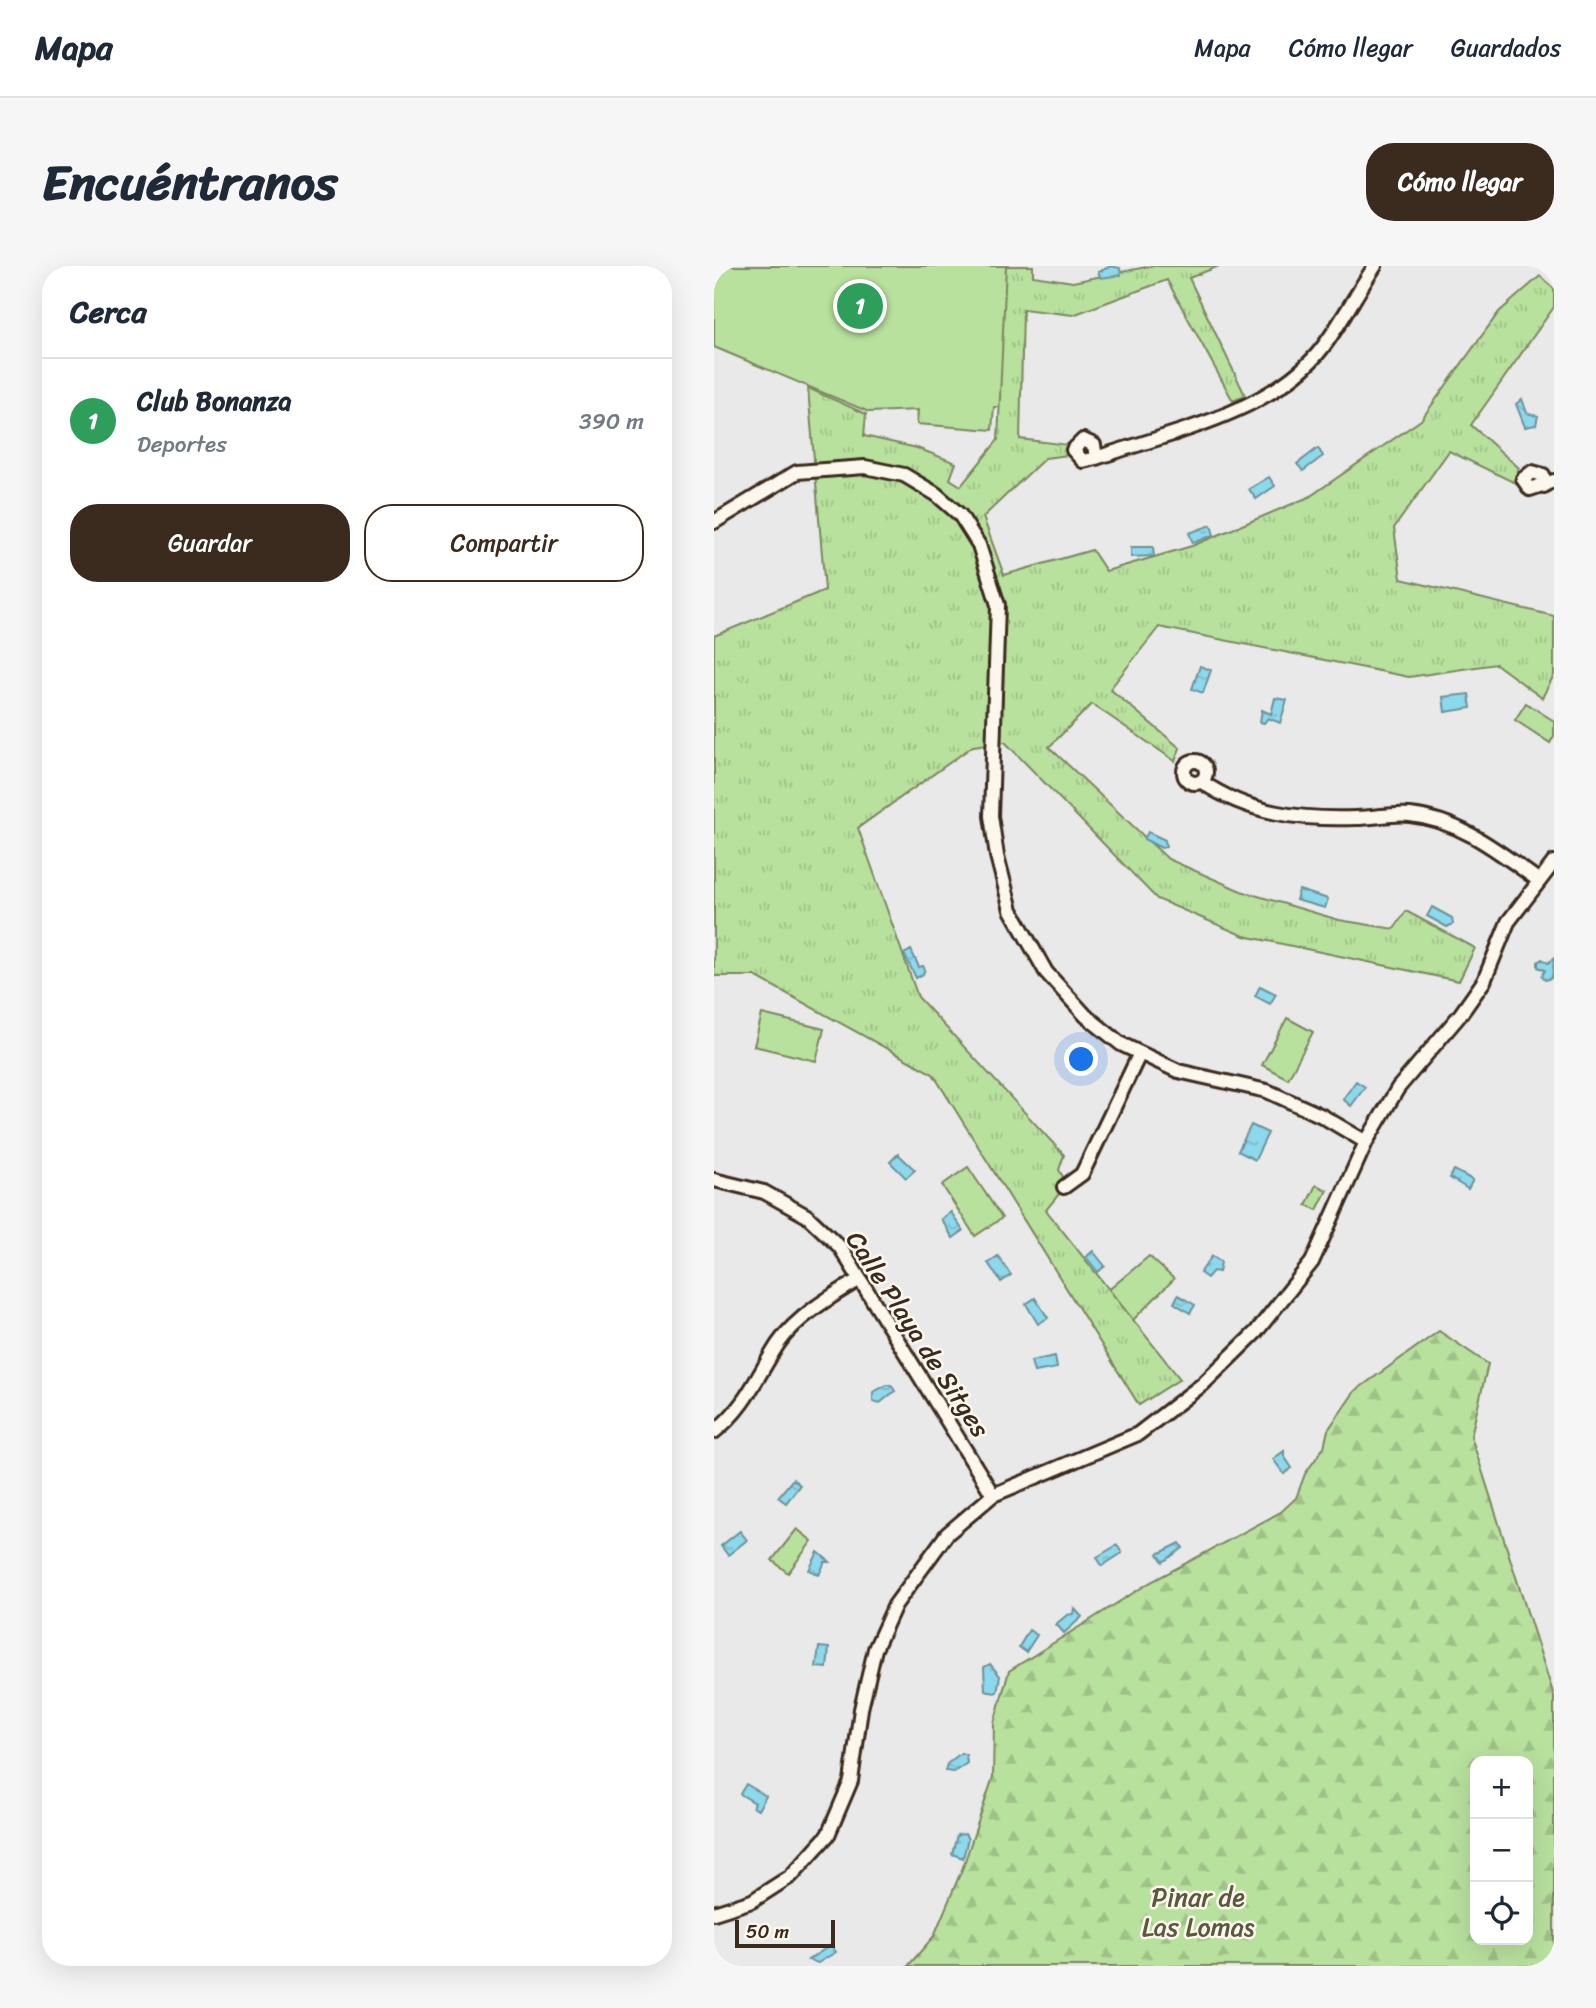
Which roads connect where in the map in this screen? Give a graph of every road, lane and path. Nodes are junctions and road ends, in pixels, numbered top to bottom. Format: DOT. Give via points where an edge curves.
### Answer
graph roads {
  1 [pos="1375,266"];
  2 [pos="1096,458"];
  3 [pos="714,522"];
  4 [pos="1202,782"];
  5 [pos="1554,862"];
  6 [pos="1538,880"];
  7 [pos="1140,1053"];
  8 [pos="1366,1142"];
  9 [pos="714,1180"];
  10 [pos="1065,1187"];
  11 [pos="860,1279"];
  12 [pos="714,1433"];
  13 [pos="993,1495"];
  14 [pos="714,1913"];
  1 -- 2 [label="street" via="1322,348 1285,384 1247,406"];
  3 -- 7 [label="street" via="797,472 865,467 904,475 936,494 960,516 979,545 998,605 991,816 1011,911 1045,972 1086,1016"];
  4 -- 6 [label="street" via="1219,794 1268,813 1306,819 1409,815 1446,824 1485,841"];
  5 -- 6 [label="street"];
  6 -- 8 [label="street" via="1508,922 1483,981 1398,1088"];
  7 -- 8 [label="street" via="1178,1071 1267,1091"];
  7 -- 10 [label="street" via="1082,1174"];
  8 -- 13 [label="street" via="1312,1262 1256,1332 1203,1384 1138,1434"];
  9 -- 11 [label="street, Calle Playa de Sitges" via="764,1192 807,1216 840,1247"];
  11 -- 12 [label="street" via="779,1342 755,1388"];
  11 -- 13 [label="street, Calle Playa de Sitges"];
  13 -- 14 [label="street" via="947,1534 895,1605 875,1650 851,1781 828,1835 791,1876 752,1901"];
}
